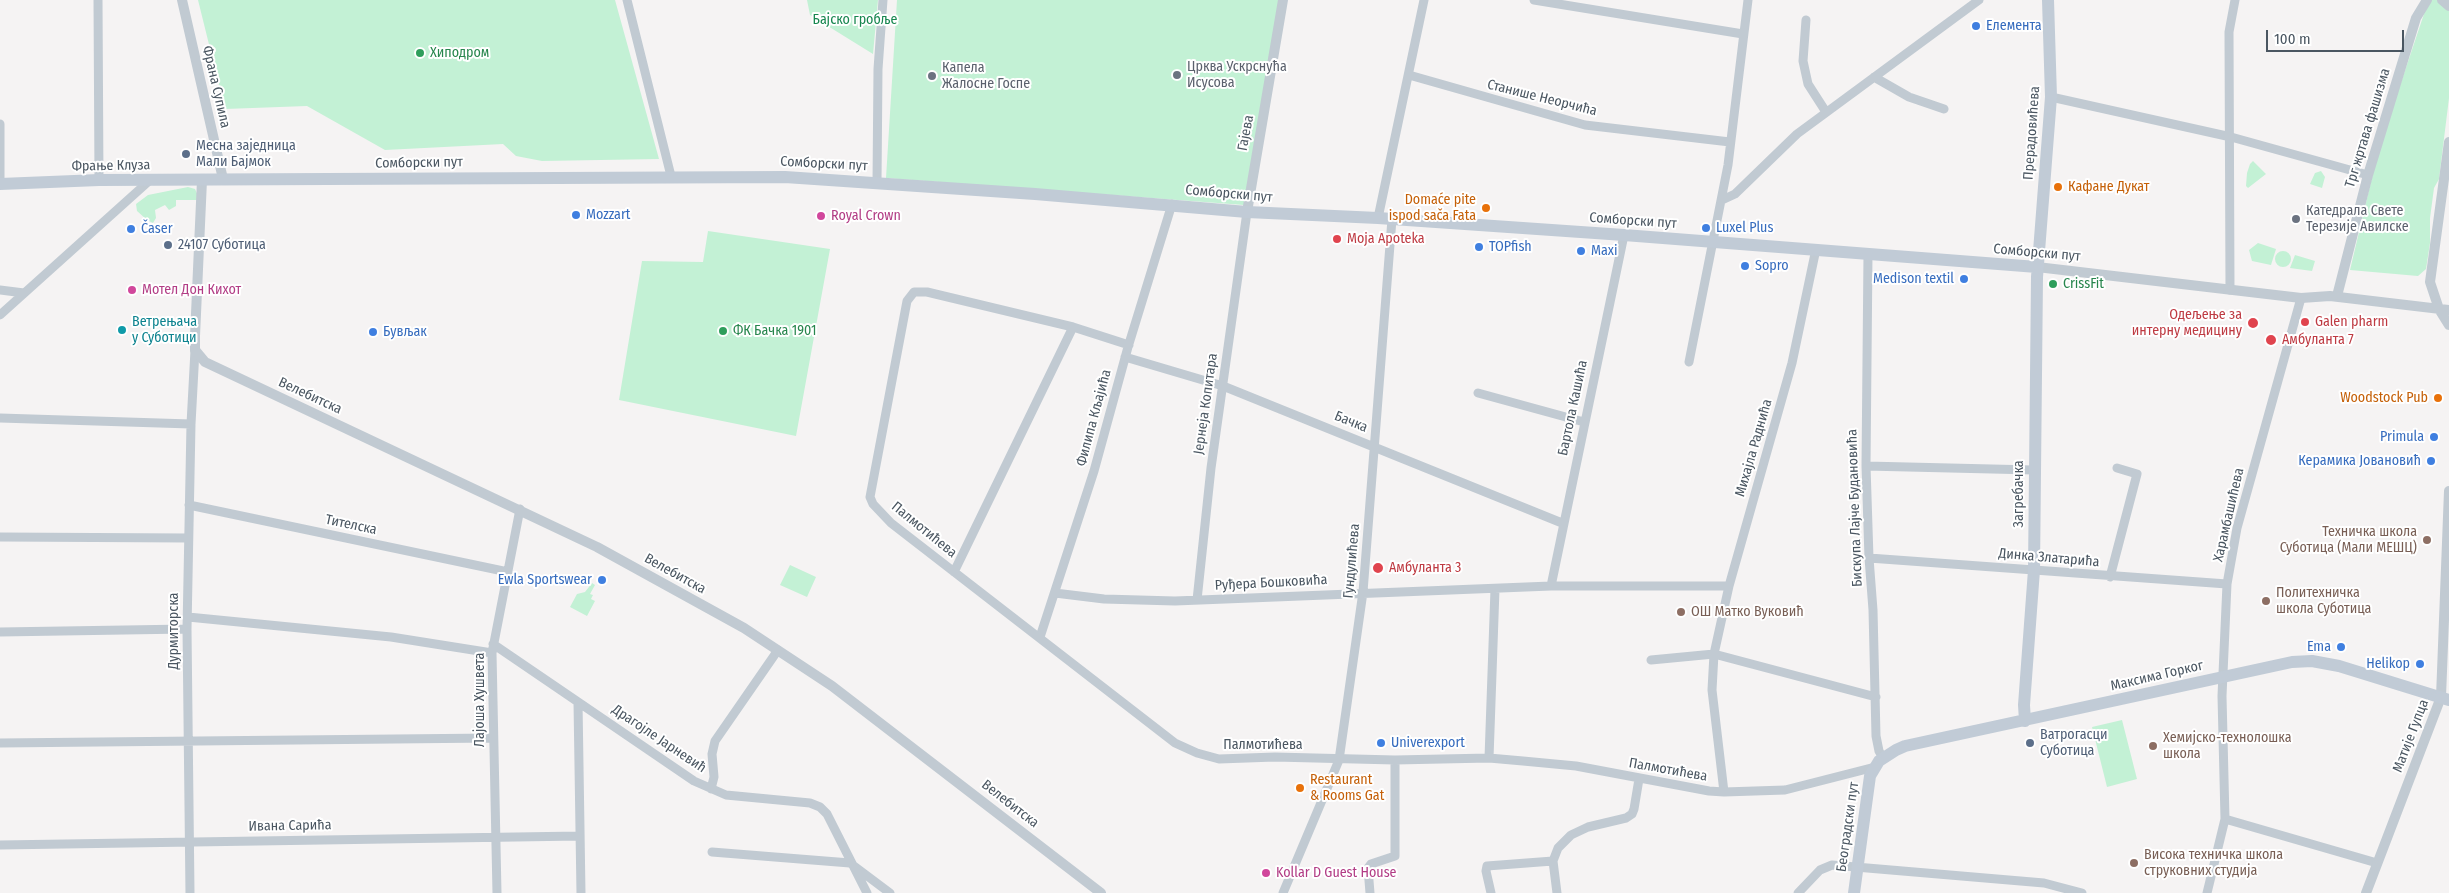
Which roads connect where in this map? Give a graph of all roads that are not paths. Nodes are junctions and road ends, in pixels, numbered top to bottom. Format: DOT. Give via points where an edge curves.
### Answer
graph roads {
  1 [pos="98,0"];
  2 [pos="182,0"];
  3 [pos="628,0"];
  4 [pos="883,0"];
  5 [pos="1283,0"];
  6 [pos="1424,0"];
  7 [pos="1534,0"];
  8 [pos="1748,0"];
  9 [pos="1978,0"];
  10 [pos="2048,0"];
  11 [pos="2235,0"];
  12 [pos="2426,0"];
  13 [pos="2442,0"];
  14 [pos="2449,6"];
  15 [pos="1806,20"];
  16 [pos="1743,34"];
  17 [pos="1409,75"];
  18 [pos="1874,77"];
  19 [pos="2051,96"];
  20 [pos="1944,109"];
  21 [pos="1826,112"];
  22 [pos="0,124"];
  23 [pos="2231,136"];
  24 [pos="1730,142"];
  25 [pos="2449,142"];
  26 [pos="2368,175"];
  27 [pos="671,176"];
  28 [pos="99,180"];
  29 [pos="202,180"];
  30 [pos="223,180"];
  31 [pos="149,181"];
  32 [pos="877,182"];
  33 [pos="0,184"];
  34 [pos="1722,200"];
  35 [pos="1172,204"];
  36 [pos="1247,212"];
  37 [pos="1378,218"];
  38 [pos="1392,219"];
  39 [pos="1624,235"];
  40 [pos="1714,242"];
  41 [pos="1816,250"];
  42 [pos="1868,254"];
  43 [pos="2037,267"];
  44 [pos="0,290"];
  45 [pos="2230,290"];
  46 [pos="24,293"];
  47 [pos="2336,296"];
  48 [pos="2301,298"];
  49 [pos="2444,310"];
  50 [pos="0,315"];
  51 [pos="2449,325"];
  52 [pos="1074,327"];
  53 [pos="1129,345"];
  54 [pos="195,350"];
  55 [pos="1125,357"];
  56 [pos="205,362"];
  57 [pos="1690,362"];
  58 [pos="193,369"];
  59 [pos="1223,386"];
  60 [pos="1478,393"];
  61 [pos="0,418"];
  62 [pos="1584,422"];
  63 [pos="191,424"];
  64 [pos="1375,446"];
  65 [pos="1866,466"];
  66 [pos="2116,468"];
  67 [pos="2034,470"];
  68 [pos="2449,491"];
  69 [pos="189,505"];
  70 [pos="520,509"];
  71 [pos="1562,523"];
  72 [pos="0,537"];
  73 [pos="188,538"];
  74 [pos="1869,558"];
  75 [pos="2034,570"];
  76 [pos="508,572"];
  77 [pos="954,572"];
  78 [pos="2110,576"];
  79 [pos="2227,584"];
  80 [pos="1550,586"];
  81 [pos="1729,586"];
  82 [pos="1495,589"];
  83 [pos="1364,592"];
  84 [pos="1055,593"];
  85 [pos="1197,600"];
  86 [pos="188,617"];
  87 [pos="2446,627"];
  88 [pos="187,629"];
  89 [pos="0,632"];
  90 [pos="1040,637"];
  91 [pos="492,648"];
  92 [pos="778,650"];
  93 [pos="1714,654"];
  94 [pos="1651,660"];
  95 [pos="2224,676"];
  96 [pos="1876,697"];
  97 [pos="2445,699"];
  98 [pos="578,702"];
  99 [pos="2025,721"];
  100 [pos="493,738"];
  101 [pos="0,743"];
  102 [pos="188,743"];
  103 [pos="1489,758"];
  104 [pos="1339,760"];
  105 [pos="1395,760"];
  106 [pos="1879,763"];
  107 [pos="1639,779"];
  108 [pos="711,789"];
  109 [pos="1724,792"];
  110 [pos="2225,819"];
  111 [pos="580,836"];
  112 [pos="495,837"];
  113 [pos="189,842"];
  114 [pos="0,845"];
  115 [pos="712,852"];
  116 [pos="1553,861"];
  117 [pos="850,862"];
  118 [pos="2377,863"];
  119 [pos="1857,866"];
  120 [pos="886,890"];
  121 [pos="190,893"];
  122 [pos="497,893"];
  123 [pos="581,893"];
  124 [pos="869,893"];
  125 [pos="1101,893"];
  126 [pos="1283,893"];
  127 [pos="1370,893"];
  128 [pos="1491,893"];
  129 [pos="1557,893"];
  130 [pos="1798,893"];
  131 [pos="1854,893"];
  132 [pos="2082,893"];
  133 [pos="2207,893"];
  134 [pos="2366,893"];
  1 -- 28 [label="street"];
  2 -- 30 [label="street, Франа Супила"];
  3 -- 27 [label="street"];
  4 -- 32 [label="street" via="878,70"];
  5 -- 36 [label="street, Гајева"];
  6 -- 17 [label="street"];
  7 -- 16 [label="street"];
  8 -- 16 [label="street"];
  9 -- 18 [label="street"];
  10 -- 19 [label="main road, Прерадовићева"];
  11 -- 23 [label="street" via="2229,32"];
  12 -- 26 [label="street, Трг жртава фашизма" via="2416,18"];
  13 -- 14 [label="street"];
  15 -- 21 [label="street" via="1803,61 1808,84"];
  16 -- 24 [label="street"];
  17 -- 24 [label="street, Станише Неорчића" via="1584,125"];
  17 -- 37 [label="street"];
  18 -- 20 [label="street" via="1909,97"];
  18 -- 21 [label="street"];
  19 -- 23 [label="street"];
  19 -- 43 [label="main road, Прерадовићева"];
  21 -- 34 [label="street" via="1797,134 1735,194"];
  22 -- 33 [label="street"];
  23 -- 26 [label="street"];
  23 -- 45 [label="street"];
  24 -- 34 [label="street"];
  25 -- 49 [label="street" via="2430,282"];
  26 -- 47 [label="street, Трг жртава фашизма"];
  27 -- 30 [label="main road, Сомборски пут"];
  27 -- 32 [label="main road, Сомборски пут"];
  28 -- 31 [label="main road, Фрање Клуза"];
  28 -- 33 [label="main road, Фрање Клуза"];
  29 -- 30 [label="main road, Фрање Клуза"];
  29 -- 31 [label="main road, Фрање Клуза"];
  29 -- 54 [label="street, Дурмиторска"];
  31 -- 46 [label="street"];
  32 -- 35 [label="main road, Сомборски пут"];
  34 -- 40 [label="street"];
  35 -- 36 [label="main road, Сомборски пут"];
  35 -- 53 [label="street, Филипа Кљајића"];
  36 -- 37 [label="main road, Сомборски пут"];
  36 -- 59 [label="street, Јернеја Копитара"];
  37 -- 38 [label="main road, Сомборски пут"];
  38 -- 39 [label="main road, Сомборски пут"];
  38 -- 64 [label="street, Гундулићева"];
  39 -- 40 [label="main road, Сомборски пут"];
  39 -- 62 [label="street, Бартола Кашића"];
  40 -- 41 [label="main road, Сомборски пут"];
  40 -- 57 [label="street"];
  41 -- 42 [label="main road, Сомборски пут"];
  41 -- 81 [label="street, Михајла Раднића" via="1792,363"];
  42 -- 43 [label="main road, Сомборски пут"];
  42 -- 65 [label="street, Бискупа Лајче Будановића"];
  43 -- 45 [label="street, Сомборски пут"];
  43 -- 67 [label="main road, Загребачка"];
  44 -- 46 [label="street"];
  45 -- 48 [label="street"];
  46 -- 50 [label="street"];
  47 -- 48 [label="street"];
  47 -- 49 [label="street"];
  48 -- 79 [label="street, Харамбашићева" via="2237,528"];
  49 -- 51 [label="street"];
  52 -- 53 [label="street"];
  52 -- 77 [label="street"];
  52 -- 77 [label="street, Палмотићева" via="927,292 914,292 907,301 870,497 891,523"];
  53 -- 55 [label="street, Филипа Кљајића"];
  54 -- 56 [label="street, Велебитска"];
  54 -- 58 [label="street, Дурмиторска"];
  55 -- 59 [label="street, Бачка"];
  55 -- 84 [label="street, Филипа Кљајића" via="1094,471"];
  56 -- 58 [label="street"];
  56 -- 70 [label="street, Велебитска"];
  58 -- 63 [label="street, Дурмиторска"];
  59 -- 64 [label="street, Бачка"];
  59 -- 85 [label="street, Јернеја Копитара"];
  60 -- 62 [label="street"];
  61 -- 63 [label="street"];
  62 -- 71 [label="street, Бартола Кашића"];
  63 -- 69 [label="street, Дурмиторска"];
  64 -- 71 [label="street, Бачка"];
  64 -- 83 [label="street, Гундулићева"];
  65 -- 67 [label="street"];
  65 -- 74 [label="street, Бискупа Лајче Будановића"];
  66 -- 78 [label="street" via="2137,474"];
  67 -- 75 [label="main road, Загребачка"];
  68 -- 87 [label="street, Матије Гупца"];
  69 -- 73 [label="street, Дурмиторска"];
  69 -- 76 [label="street, Тителска"];
  70 -- 76 [label="street, Лајоша Хушвета"];
  70 -- 92 [label="street, Велебитска" via="597,546"];
  71 -- 80 [label="street, Бартола Кашића"];
  72 -- 73 [label="street"];
  73 -- 86 [label="street, Дурмиторска"];
  74 -- 75 [label="street, Динка Златарића"];
  74 -- 96 [label="street, Бискупа Лајче Будановића"];
  75 -- 78 [label="street, Динка Златарића"];
  75 -- 99 [label="main road, Загребачка"];
  76 -- 91 [label="street, Лајоша Хушвета"];
  77 -- 90 [label="street, Палмотићева"];
  78 -- 79 [label="street, Динка Златарића"];
  79 -- 95 [label="street, Харамбашићева"];
  80 -- 81 [label="street, Руђера Бошковића"];
  80 -- 82 [label="street, Руђера Бошковића"];
  81 -- 93 [label="street, Михајла Раднића"];
  82 -- 83 [label="street, Руђера Бошковића"];
  82 -- 103 [label="street"];
  83 -- 85 [label="street, Руђера Бошковића"];
  83 -- 104 [label="street, Гундулићева"];
  84 -- 85 [label="street, Руђера Бошковића" via="1146,601"];
  84 -- 90 [label="street, Филипа Кљајића"];
  86 -- 88 [label="street, Дурмиторска"];
  86 -- 91 [label="street"];
  87 -- 97 [label="street, Матије Гупца"];
  88 -- 89 [label="street"];
  88 -- 102 [label="street, Дурмиторска"];
  90 -- 104 [label="street, Палмотићева" via="1144,720 1197,753 1219,759"];
  91 -- 98 [label="street, Драгојле Јарневић"];
  91 -- 100 [label="street, Лајоша Хушвета"];
  92 -- 108 [label="street" via="715,741"];
  92 -- 125 [label="street, Велебитска" via="904,740"];
  93 -- 94 [label="street"];
  93 -- 96 [label="street"];
  93 -- 109 [label="street, Михајла Раднића" via="1712,690"];
  95 -- 97 [label="main road, Максима Горког" via="2312,661 2339,666"];
  95 -- 99 [label="main road, Максима Горког"];
  95 -- 110 [label="street, Харамбашићева"];
  96 -- 106 [label="street, Бискупа Лајче Будановића"];
  97 -- 118 [label="street, Матије Гупца"];
  98 -- 108 [label="street, Драгојле Јарневић"];
  98 -- 111 [label="street"];
  99 -- 106 [label="main road, Максима Горког" via="1905,746"];
  100 -- 102 [label="street"];
  100 -- 112 [label="street, Лајоша Хушвета"];
  101 -- 102 [label="street"];
  102 -- 113 [label="street, Дурмиторска"];
  103 -- 105 [label="street, Палмотићева"];
  103 -- 107 [label="street, Палмотићева" via="1576,766"];
  104 -- 105 [label="street, Палмотићева"];
  104 -- 126 [label="street, Гундулићева"];
  105 -- 127 [label="street" via="1395,856 1368,868"];
  106 -- 109 [label="street, Палмотићева" via="1785,790"];
  106 -- 119 [label="main road, Београдски пут" via="1867,792"];
  107 -- 109 [label="street, Палмотићева"];
  107 -- 116 [label="street" via="1632,814 1588,826 1571,835 1558,848"];
  108 -- 117 [label="street, Драгојле Јарневић" via="726,795 810,803 820,807 827,814"];
  110 -- 118 [label="street"];
  110 -- 133 [label="street, Харамбашићева"];
  111 -- 112 [label="street, Ивана Сарића"];
  111 -- 123 [label="street"];
  112 -- 113 [label="street, Ивана Сарића"];
  112 -- 122 [label="street, Лајоша Хушвета"];
  113 -- 114 [label="street, Ивана Сарића"];
  113 -- 121 [label="street, Дурмиторска"];
  115 -- 117 [label="street"];
  116 -- 128 [label="street" via="1487,866"];
  116 -- 129 [label="street"];
  117 -- 120 [label="street"];
  117 -- 124 [label="street, Драгојле Јарневић"];
  118 -- 134 [label="street, Матије Гупца"];
  119 -- 130 [label="street" via="1832,865 1820,870"];
  119 -- 131 [label="main road, Београдски пут"];
  119 -- 132 [label="street" via="2044,883"];
  120 -- 124 [label="street" via="876,888"];
}
